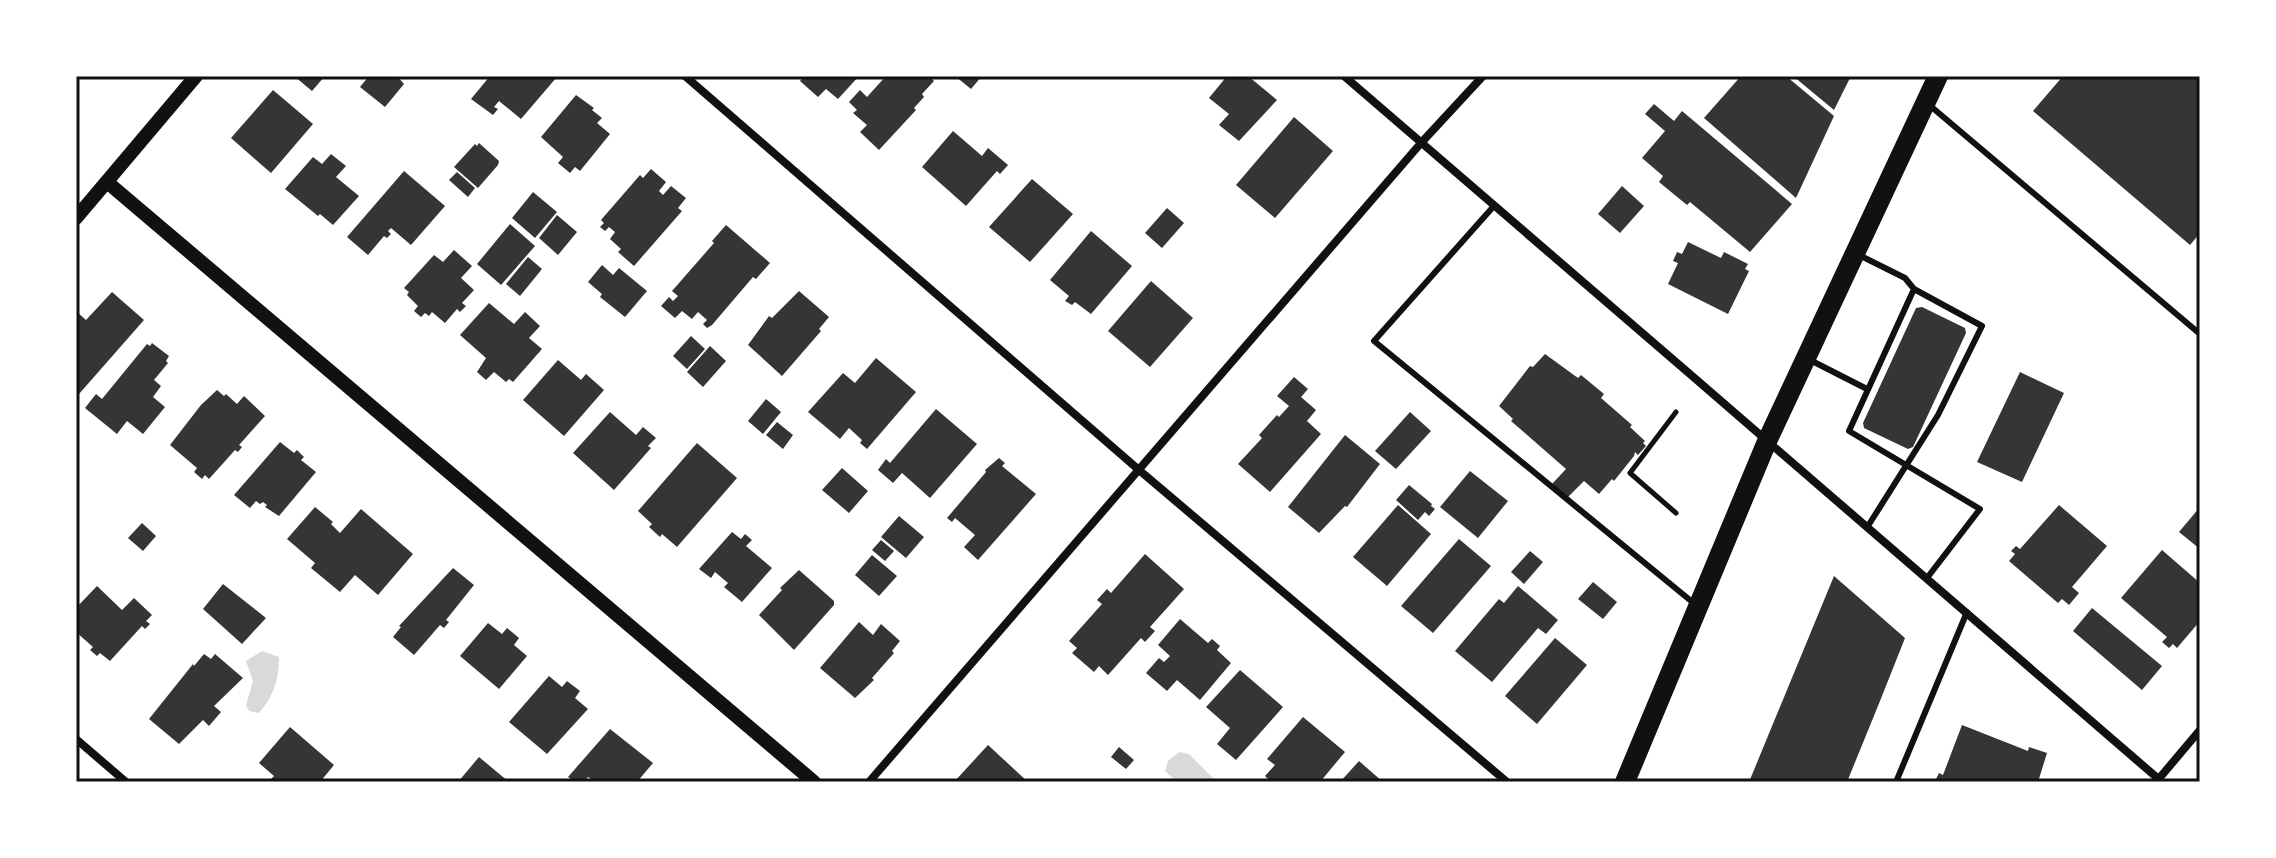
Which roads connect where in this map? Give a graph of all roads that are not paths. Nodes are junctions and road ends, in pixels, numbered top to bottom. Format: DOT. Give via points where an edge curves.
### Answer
graph roads {
  1 [pos="196,76"];
  2 [pos="685,76"];
  3 [pos="1344,76"];
  4 [pos="1483,76"];
  5 [pos="1938,76"];
  6 [pos="1926,102"];
  7 [pos="1421,143"];
  8 [pos="107,182"];
  9 [pos="1493,207"];
  10 [pos="76,218"];
  11 [pos="1855,253"];
  12 [pos="1914,289"];
  13 [pos="1893,332"];
  14 [pos="2200,334"];
  15 [pos="1903,337"];
  16 [pos="1806,358"];
  17 [pos="1953,361"];
  18 [pos="1962,365"];
  19 [pos="1869,385"];
  20 [pos="1880,386"];
  21 [pos="1930,411"];
  22 [pos="1938,415"];
  23 [pos="1768,439"];
  24 [pos="1909,465"];
  25 [pos="1139,470"];
  26 [pos="1868,526"];
  27 [pos="1927,578"];
  28 [pos="1698,606"];
  29 [pos="1967,612"];
  30 [pos="2200,730"];
  31 [pos="76,739"];
  32 [pos="2159,781"];
  33 [pos="126,782"];
  34 [pos="814,782"];
  35 [pos="869,782"];
  36 [pos="1507,782"];
  37 [pos="1625,782"];
  38 [pos="1896,782"];
  1 -- 8 [label="street"];
  2 -- 25 [label="street"];
  3 -- 7 [label="street"];
  4 -- 7 [label="street"];
  5 -- 6 [label="main road"];
  6 -- 11 [label="main road"];
  6 -- 14 [label="lane"];
  7 -- 9 [label="street"];
  7 -- 25 [label="street"];
  8 -- 10 [label="street"];
  8 -- 34 [label="street"];
  9 -- 23 [label="street"];
  9 -- 28 [label="lane" via="1374,341"];
  11 -- 12 [label="lane" via="1905,278"];
  11 -- 16 [label="main road"];
  12 -- 13 [label="lane"];
  12 -- 18 [label="lane" via="1982,326"];
  13 -- 15 [label="lane"];
  13 -- 19 [label="lane"];
  16 -- 19 [label="lane"];
  16 -- 23 [label="main road"];
  17 -- 18 [label="lane"];
  18 -- 22 [label="lane"];
  19 -- 20 [label="lane"];
  19 -- 24 [label="lane" via="1849,431"];
  21 -- 22 [label="lane"];
  22 -- 24 [label="lane"];
  23 -- 26 [label="street"];
  23 -- 28 [label="main road"];
  24 -- 26 [label="lane"];
  24 -- 27 [label="lane" via="1980,509"];
  25 -- 35 [label="street"];
  25 -- 36 [label="street"];
  26 -- 27 [label="street"];
  27 -- 29 [label="street"];
  28 -- 37 [label="main road"];
  29 -- 32 [label="street"];
  29 -- 38 [label="lane"];
  30 -- 32 [label="street"];
  31 -- 33 [label="street"];
}
